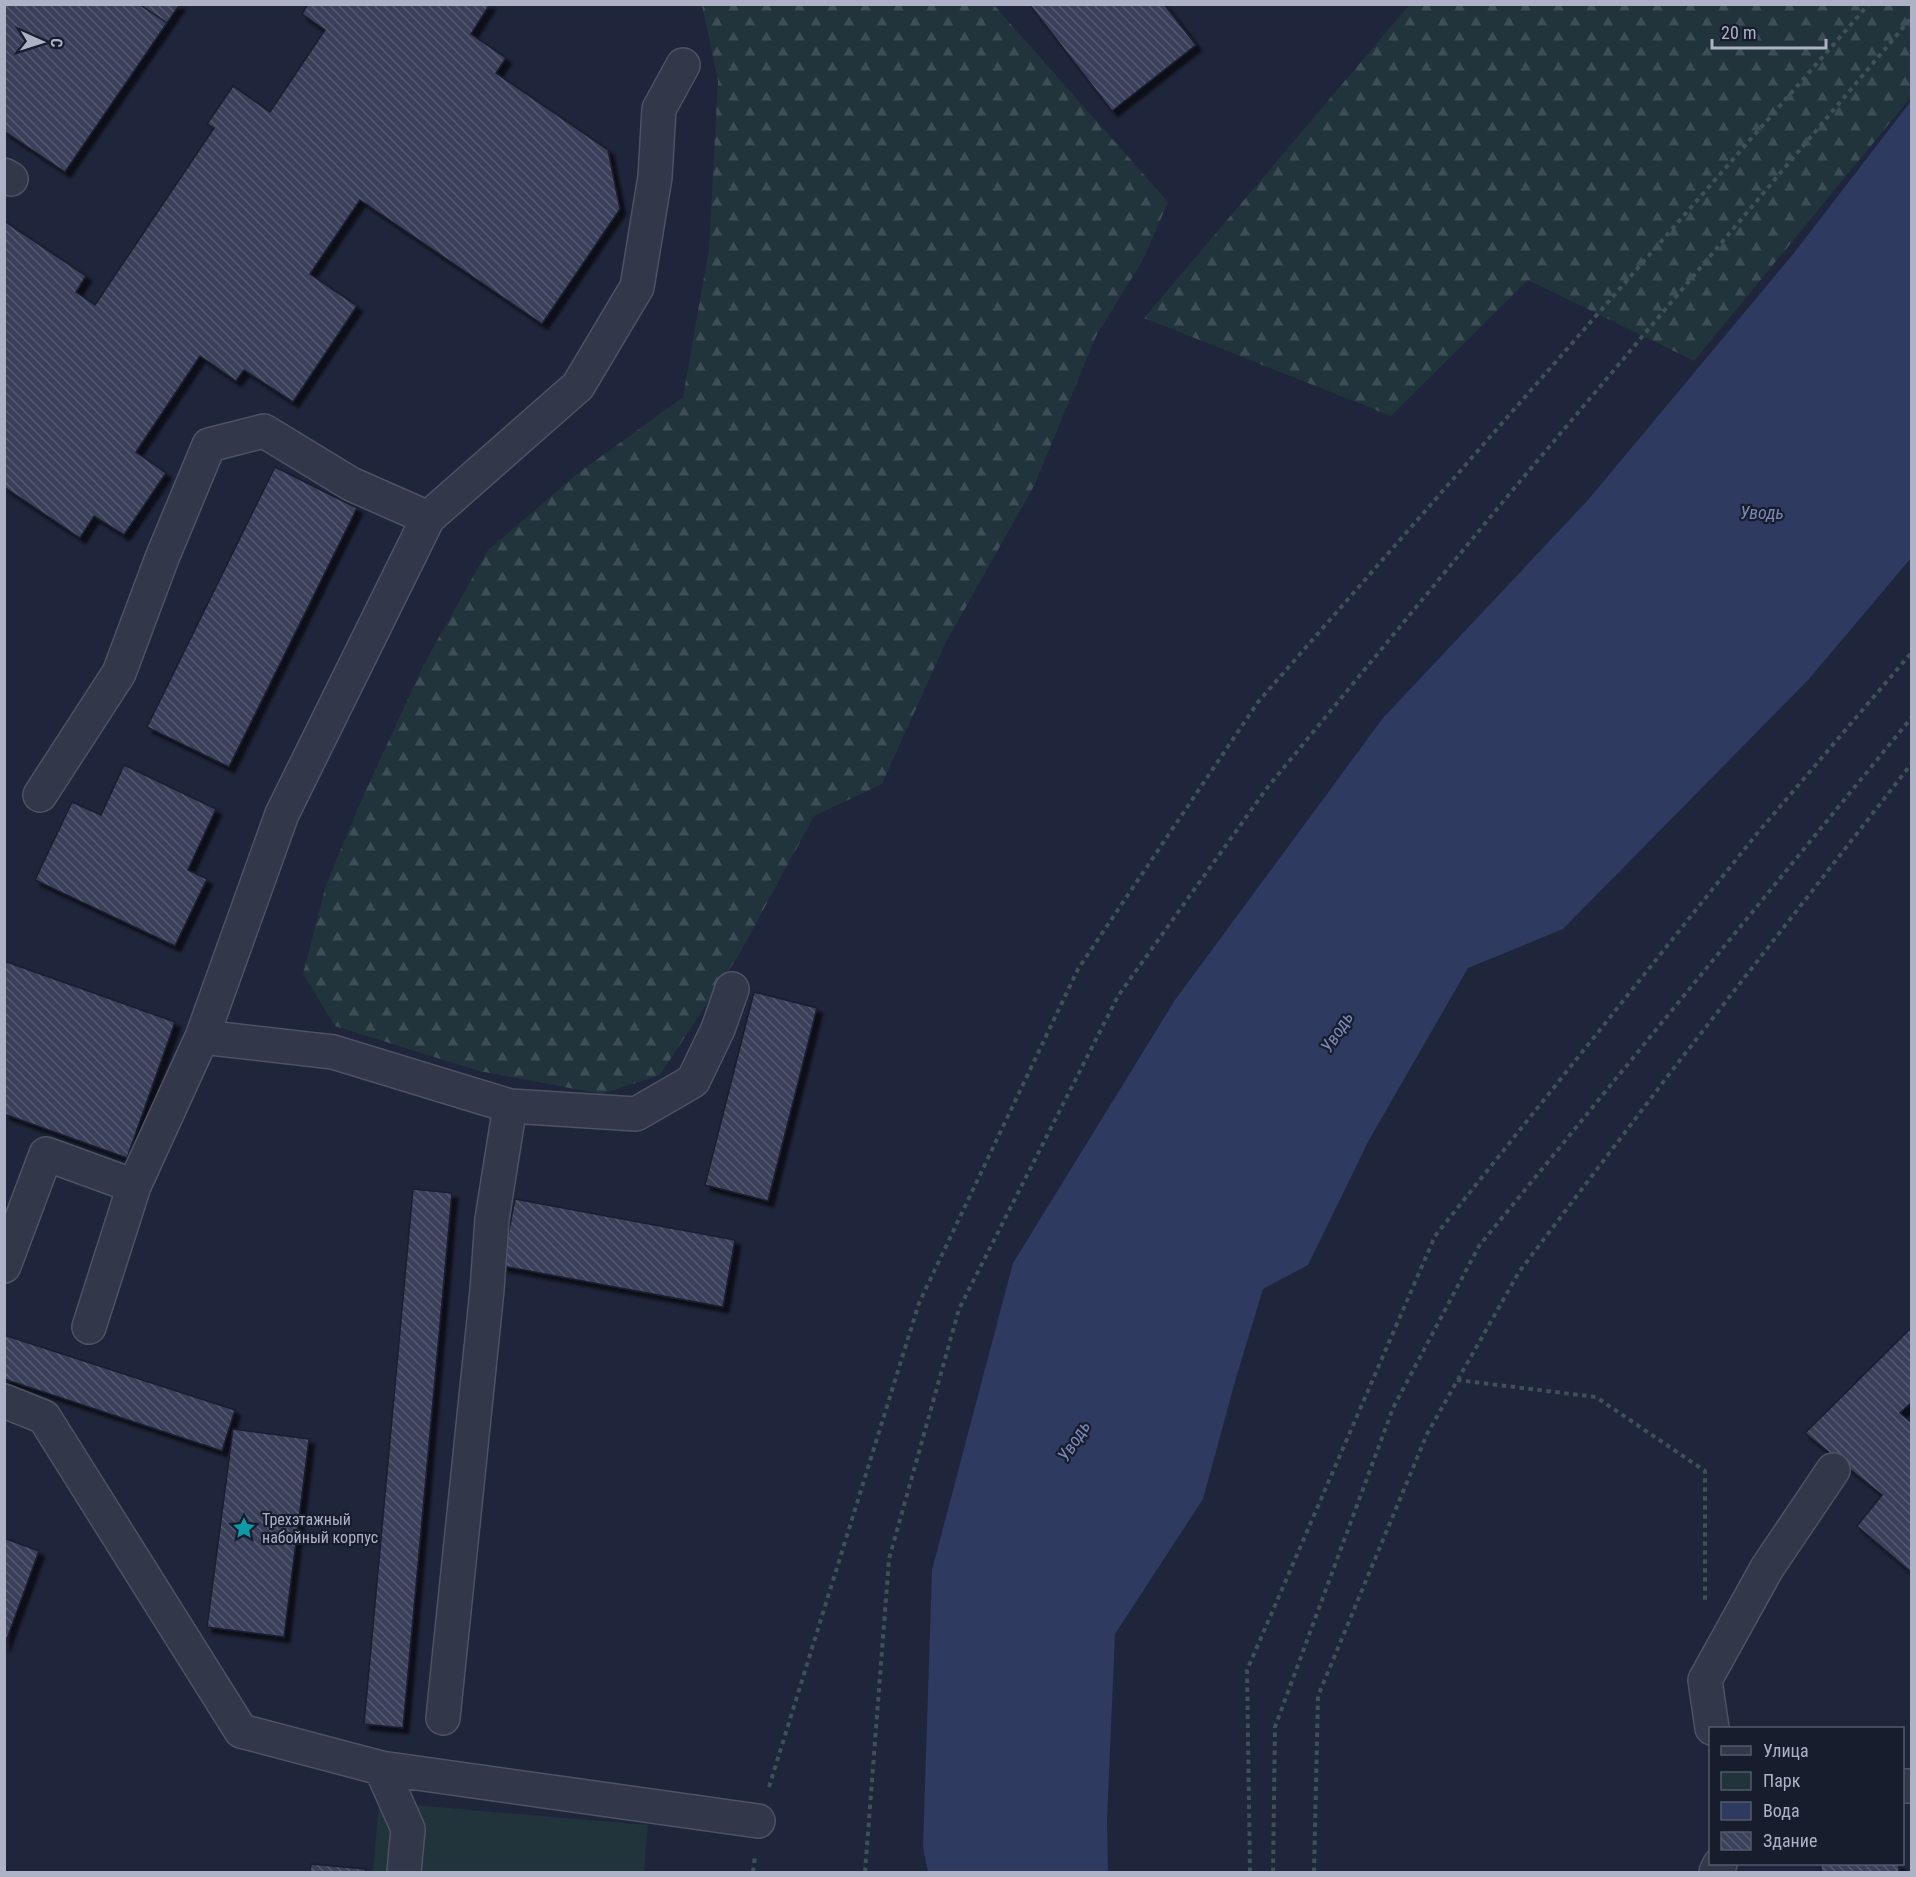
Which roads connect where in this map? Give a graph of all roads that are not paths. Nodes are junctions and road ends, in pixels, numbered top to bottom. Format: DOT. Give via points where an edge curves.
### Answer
graph roads {
  1 [pos="683,65"];
  2 [pos="428,518"];
  3 [pos="40,795"];
  4 [pos="732,989"];
  5 [pos="202,1037"];
  6 [pos="510,1106"];
  7 [pos="134,1186"];
  8 [pos="4,1266"];
  9 [pos="89,1327"];
  10 [pos="4,1401"];
  11 [pos="1833,1470"];
  12 [pos="443,1718"];
  13 [pos="1712,1727"];
  14 [pos="381,1768"];
  15 [pos="758,1821"];
  16 [pos="404,1872"];
  1 -- 2 [label="street" via="659,109 655,177 637,287 578,386"];
  2 -- 3 [label="street" via="351,484 264,431 209,445 119,673"];
  2 -- 5 [label="street" via="282,814"];
  4 -- 6 [label="street" via="693,1081 636,1114"];
  5 -- 6 [label="street" via="333,1052"];
  5 -- 7 [label="street"];
  6 -- 12 [label="street" via="492,1220"];
  7 -- 8 [label="street" via="46,1154"];
  7 -- 9 [label="street"];
  10 -- 14 [label="street" via="44,1417 241,1731"];
  11 -- 13 [label="street" via="1767,1568 1705,1680"];
  14 -- 15 [label="street"];
  14 -- 16 [label="street" via="408,1829"];
}
